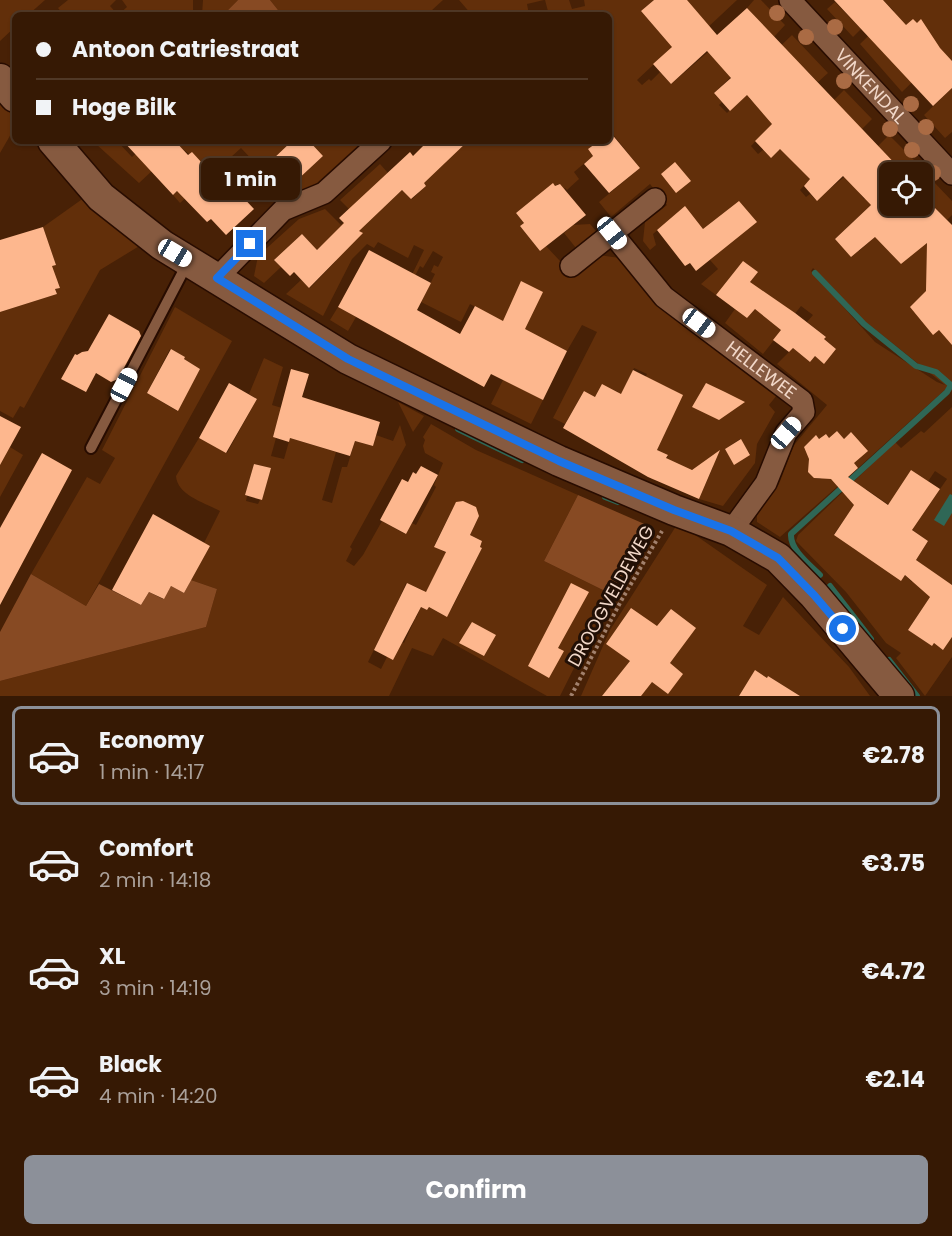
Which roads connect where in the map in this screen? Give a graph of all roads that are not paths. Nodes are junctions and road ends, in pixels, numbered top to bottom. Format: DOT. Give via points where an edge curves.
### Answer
graph roads {
  1 [pos="790,0"];
  2 [pos="0,80"];
  3 [pos="12,94"];
  4 [pos="56,144"];
  5 [pos="378,144"];
  6 [pos="952,174"];
  7 [pos="655,199"];
  8 [pos="612,233"];
  9 [pos="188,261"];
  10 [pos="570,266"];
  11 [pos="217,278"];
  12 [pos="91,448"];
  13 [pos="731,531"];
  14 [pos="899,696"];
  1 -- 6 [label="street, VINKENDAL"];
  2 -- 3 [label="main road"];
  4 -- 9 [label="main road" via="101,197"];
  5 -- 11 [label="street" via="324,193 283,210"];
  7 -- 8 [label="street"];
  8 -- 10 [label="street"];
  8 -- 13 [label="street, HELLEWEE" via="664,297 801,401 804,412 786,433 766,483"];
  9 -- 11 [label="main road"];
  9 -- 12 [label="lane"];
  11 -- 13 [label="main road" via="348,359 559,461"];
  13 -- 14 [label="main road" via="778,558"];
}
